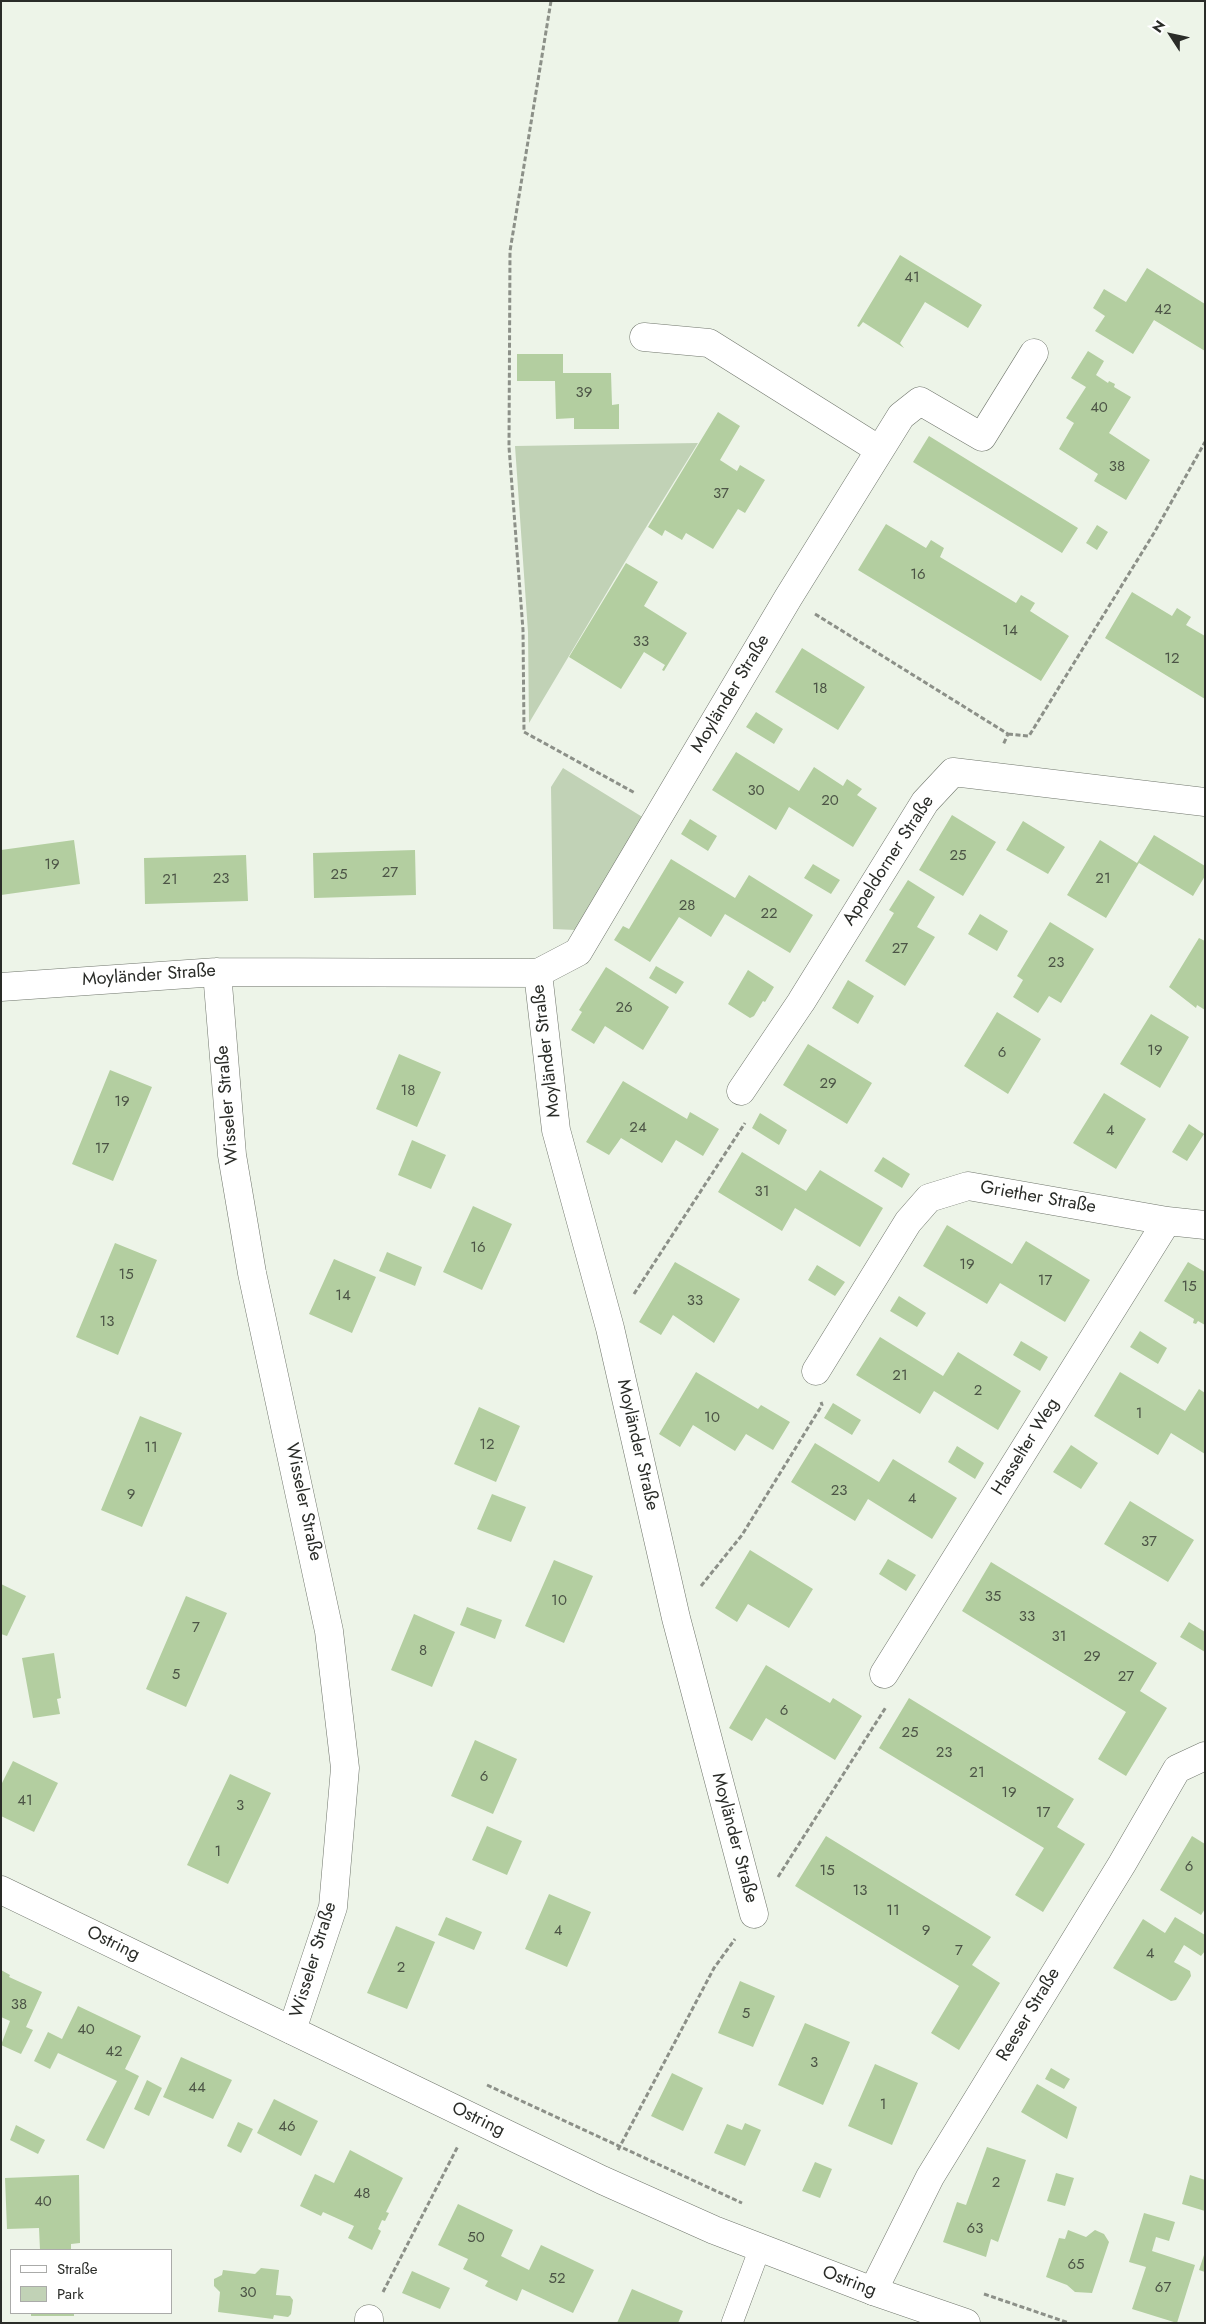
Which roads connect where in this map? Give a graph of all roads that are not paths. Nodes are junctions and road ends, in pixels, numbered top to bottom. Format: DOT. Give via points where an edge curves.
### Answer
graph roads {
  1 [pos="644,337"];
  2 [pos="1034,353"];
  3 [pos="878,449"];
  4 [pos="1205,802"];
  5 [pos="217,972"];
  6 [pos="538,973"];
  7 [pos="1,986"];
  8 [pos="741,1091"];
  9 [pos="1167,1221"];
  10 [pos="1205,1225"];
  11 [pos="816,1371"];
  12 [pos="884,1674"];
  13 [pos="1205,1756"];
  14 [pos="1,1890"];
  15 [pos="754,1914"];
  16 [pos="292,2030"];
  17 [pos="760,2248"];
  18 [pos="873,2292"];
  19 [pos="732,2323"];
  20 [pos="966,2323"];
  1 -- 3 [label="street" via="709,343"];
  2 -- 3 [label="street, Moyländer Straße" via="982,437 920,401 901,416"];
  3 -- 6 [label="street, Moyländer Straße" via="578,952"];
  4 -- 8 [label="street, Appeldorner Straße" via="953,772 925,802 801,1002"];
  5 -- 6 [label="street, Moyländer Straße"];
  5 -- 7 [label="street, Moyländer Straße"];
  5 -- 16 [label="street, Wisseler Straße" via="232,1155 252,1273 329,1631 345,1768 333,1907"];
  6 -- 15 [label="street, Moyländer Straße" via="556,1130 610,1328 676,1618"];
  9 -- 10 [label="street, Griether Straße"];
  9 -- 11 [label="street, Griether Straße" via="968,1186 929,1198 908,1222"];
  9 -- 12 [label="street, Hasselter Weg"];
  13 -- 18 [label="street, Reeser Straße" via="1177,1769 930,2177"];
  14 -- 16 [label="street, Ostring"];
  16 -- 17 [label="street, Ostring" via="602,2180"];
  17 -- 18 [label="street, Ostring"];
  17 -- 19 [label="lane"];
  18 -- 20 [label="street, Ostring"];
}
